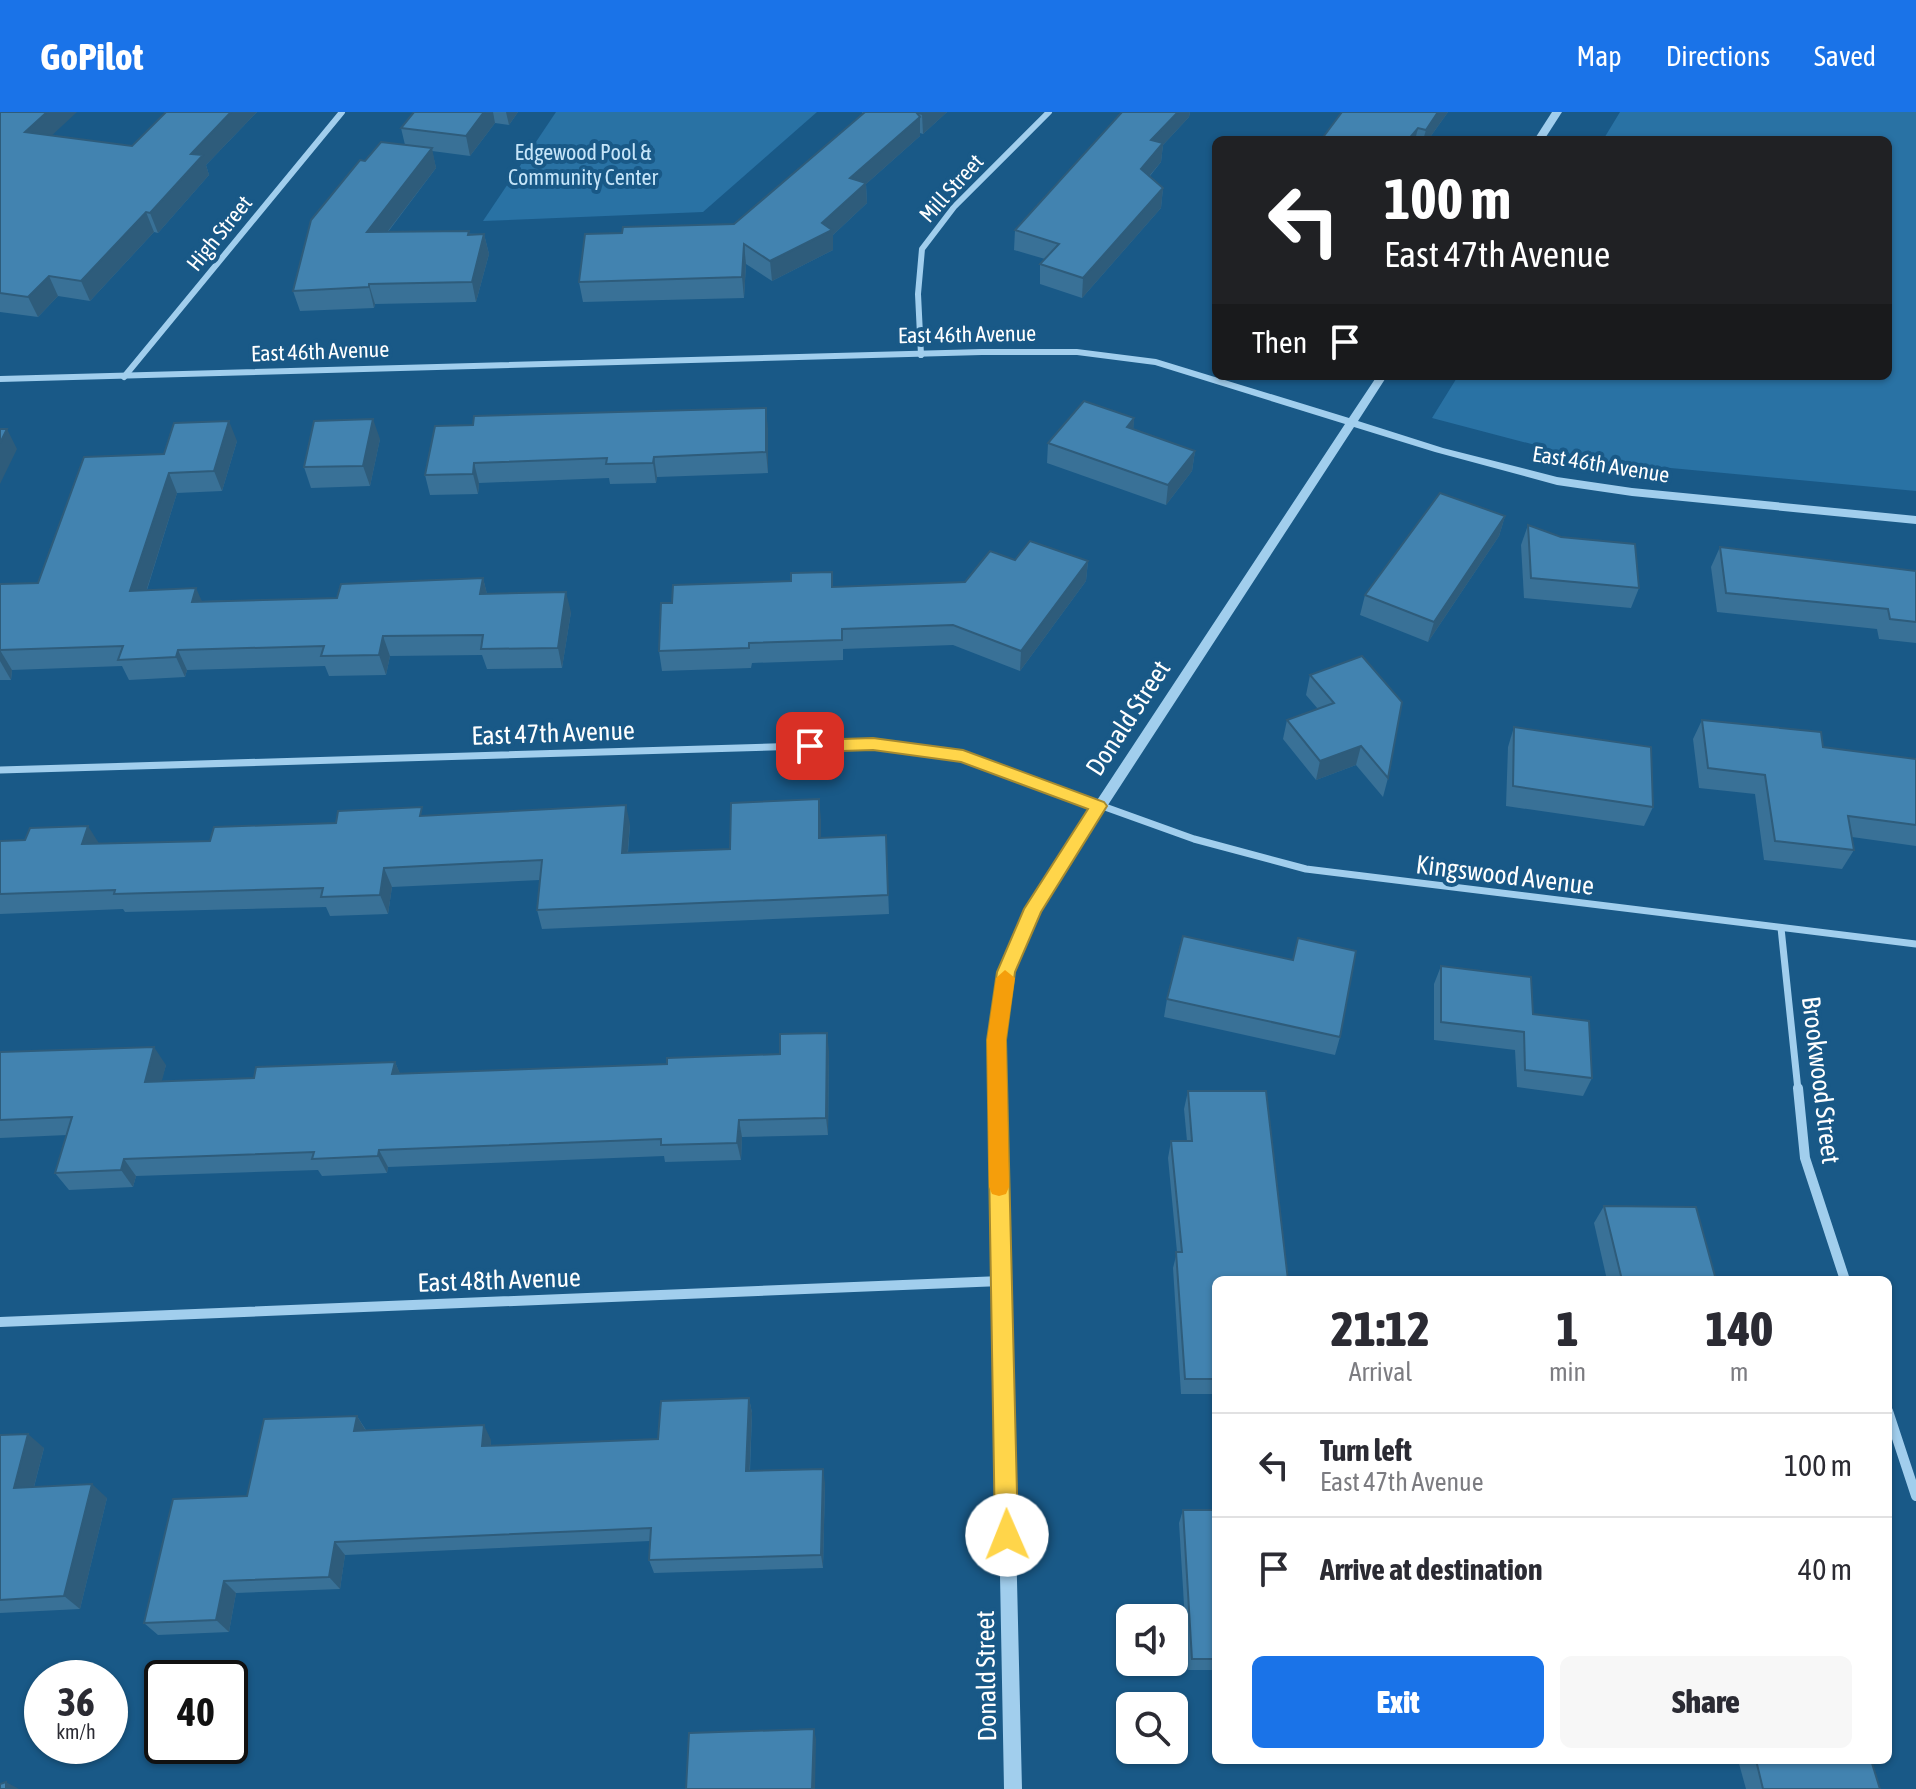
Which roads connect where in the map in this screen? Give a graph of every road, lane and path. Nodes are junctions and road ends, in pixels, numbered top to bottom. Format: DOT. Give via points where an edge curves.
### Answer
graph roads {
  1 [pos="342,112"];
  2 [pos="1049,112"];
  3 [pos="1557,112"];
  4 [pos="1542,136"];
  5 [pos="921,355"];
  6 [pos="124,377"];
  7 [pos="0,379"];
  8 [pos="1212,380"];
  9 [pos="1214,380"];
  10 [pos="1379,380"];
  11 [pos="1351,423"];
  12 [pos="1916,520"];
  13 [pos="0,770"];
  14 [pos="1098,806"];
  15 [pos="1781,928"];
  16 [pos="1916,944"];
  17 [pos="1844,1276"];
  18 [pos="1001,1281"];
  19 [pos="0,1322"];
  20 [pos="1892,1423"];
  21 [pos="1916,1496"];
  22 [pos="1013,1789"];
  1 -- 6 [label="street, High Street"];
  2 -- 5 [label="street, Mill Street" via="954,207 922,249"];
  3 -- 4 [label="street"];
  5 -- 6 [label="street, East 46th Avenue"];
  5 -- 8 [label="street, East 46th Avenue" via="1077,352 1156,362"];
  6 -- 7 [label="street, East 46th Avenue"];
  9 -- 11 [label="street, East 46th Avenue"];
  10 -- 11 [label="street, Donald Street"];
  11 -- 12 [label="street, East 46th Avenue" via="1557,481"];
  11 -- 14 [label="street, Donald Street"];
  13 -- 14 [label="street, East 47th Avenue" via="873,744 963,756"];
  14 -- 15 [label="street, Kingswood Avenue" via="1306,869"];
  14 -- 18 [label="street, Donald Street" via="1033,909 1006,972 997,1040"];
  15 -- 16 [label="street, Kingswood Avenue"];
  15 -- 17 [label="street, Brookwood Street" via="1805,1158"];
  18 -- 19 [label="street, East 48th Avenue"];
  18 -- 22 [label="street, Donald Street"];
  20 -- 21 [label="street"];
}
